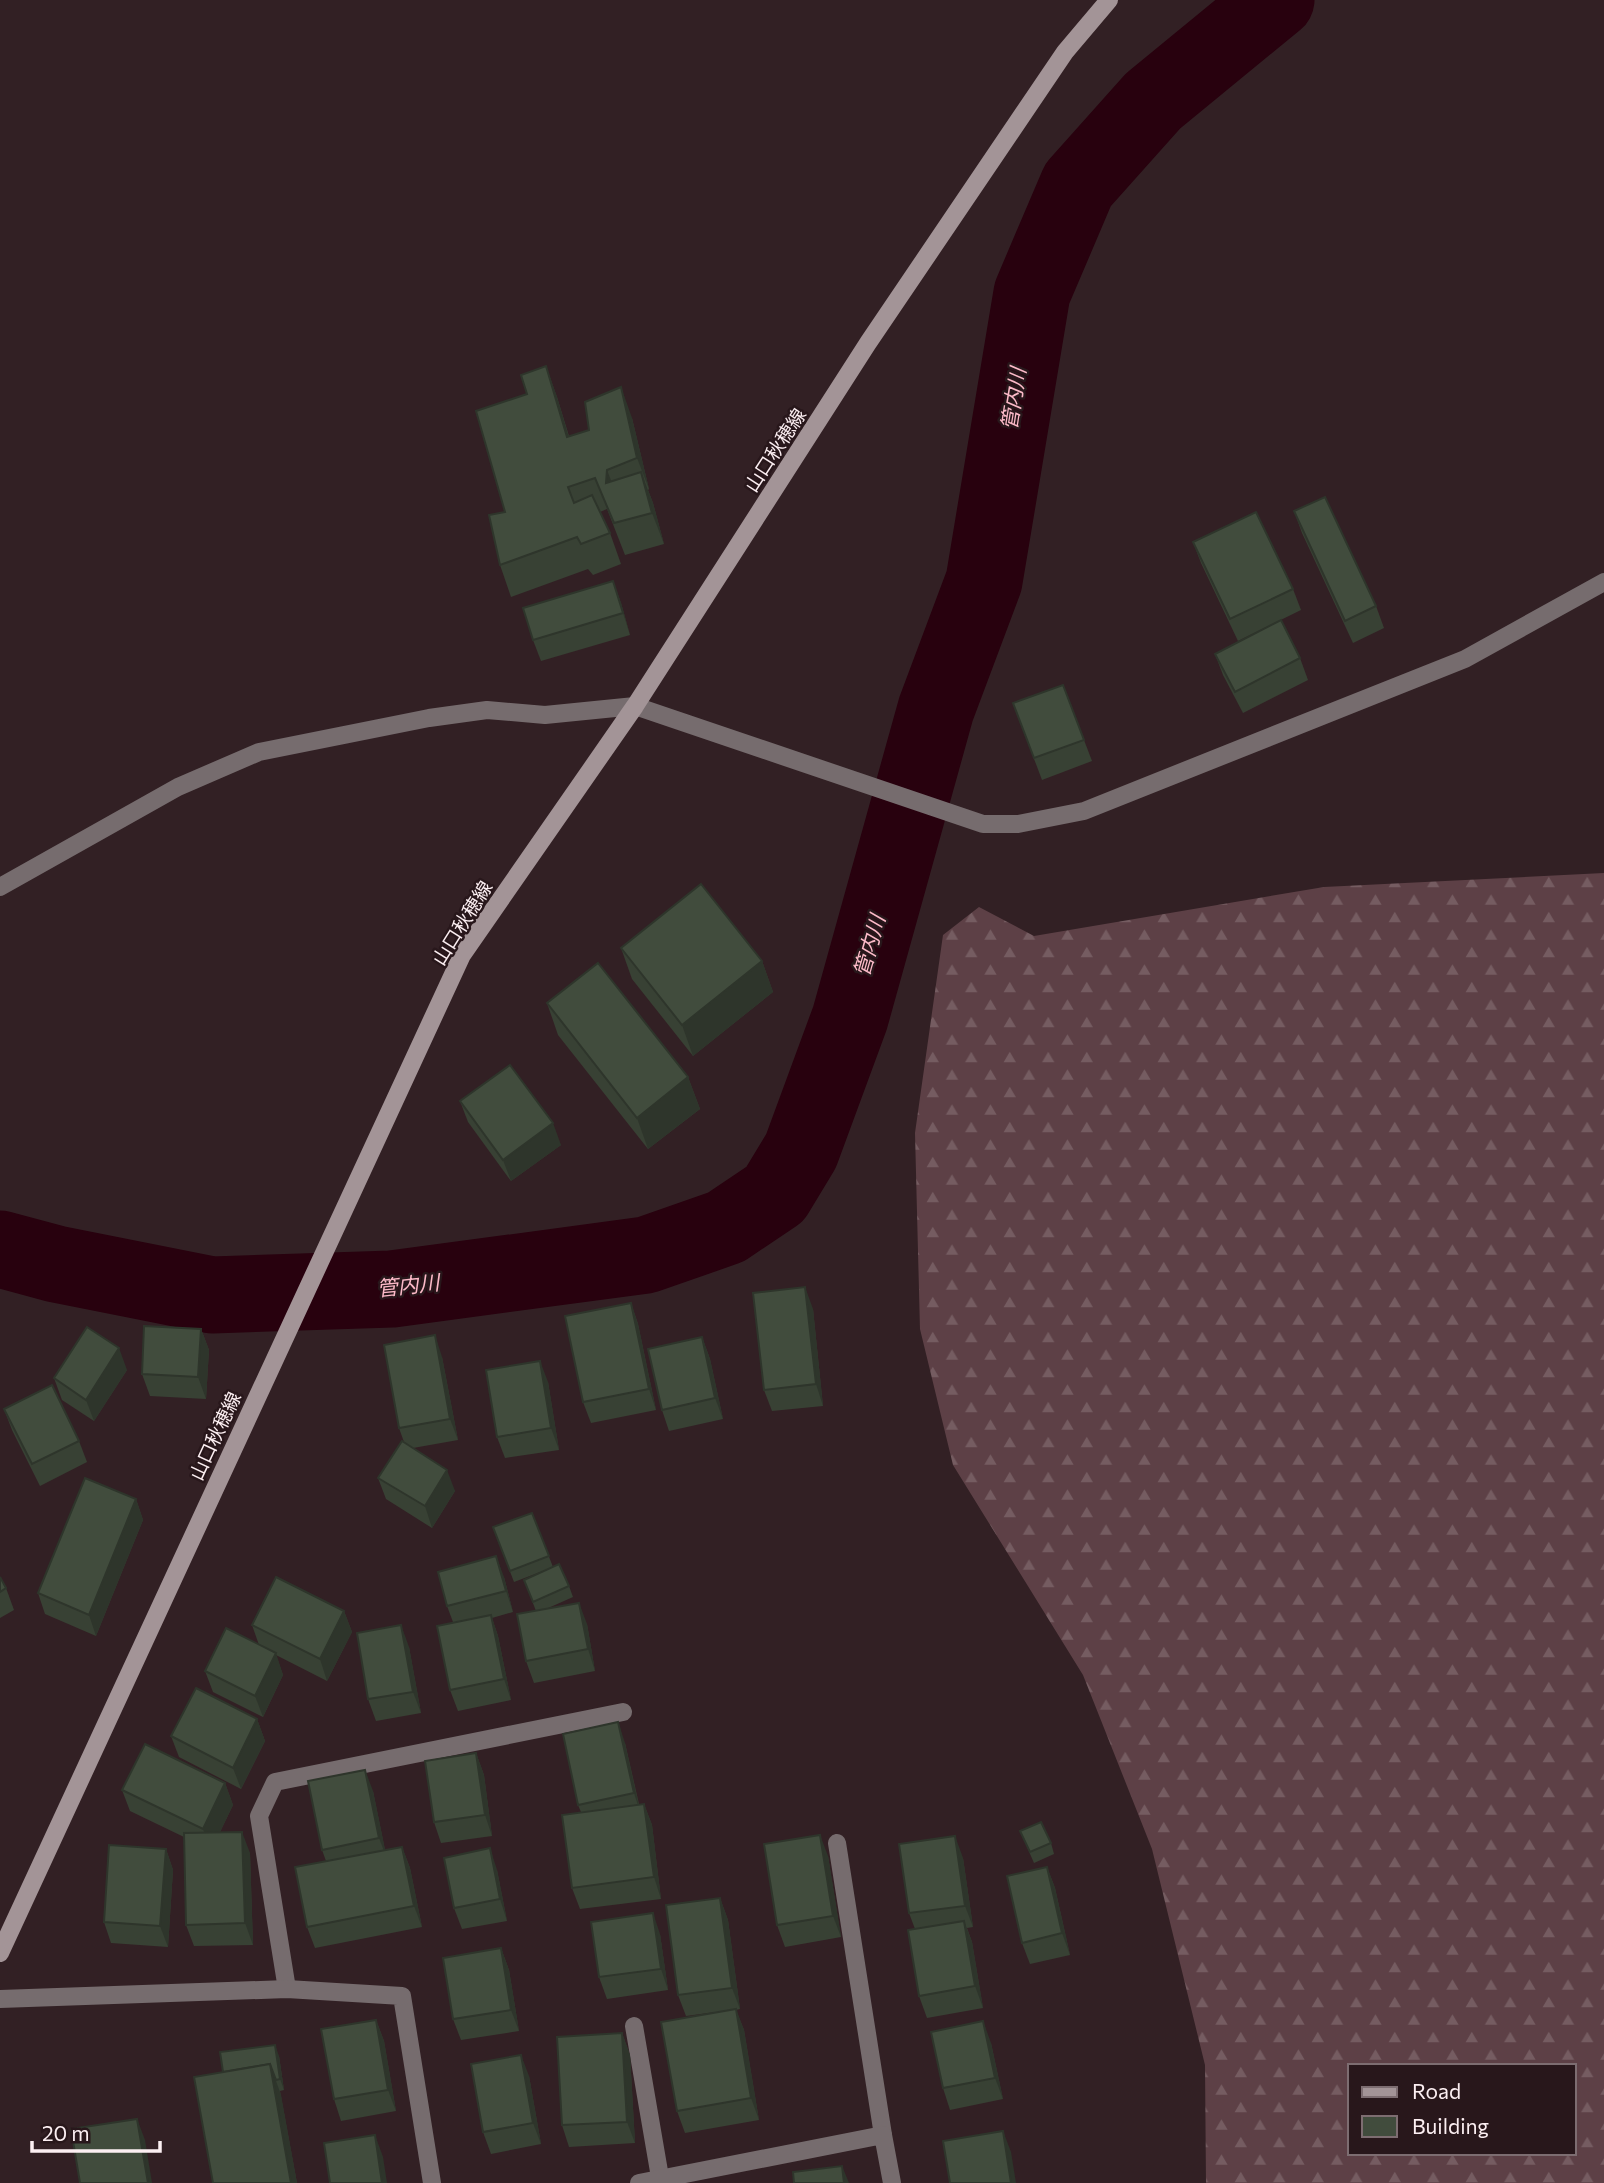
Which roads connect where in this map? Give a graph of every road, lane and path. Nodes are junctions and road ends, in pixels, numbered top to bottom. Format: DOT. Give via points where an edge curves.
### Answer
graph roads {
  1 [pos="1109,0"];
  2 [pos="1604,582"];
  3 [pos="635,706"];
  4 [pos="0,887"];
  5 [pos="623,1712"];
  6 [pos="837,1843"];
  7 [pos="0,1953"];
  8 [pos="286,1989"];
  9 [pos="0,1998"];
  10 [pos="634,2026"];
  11 [pos="883,2135"];
  12 [pos="660,2181"];
  13 [pos="432,2183"];
  14 [pos="639,2183"];
  15 [pos="892,2183"];
  1 -- 3 [label="main road, 山口秋穂線" via="1065,52 868,343"];
  2 -- 3 [label="street" via="1465,659 1084,811 1018,824 983,824"];
  3 -- 4 [label="street" via="545,715 487,710 259,752 178,787"];
  3 -- 7 [label="main road, 山口秋穂線" via="462,955"];
  5 -- 8 [label="street" via="275,1782 259,1816"];
  6 -- 11 [label="street"];
  8 -- 9 [label="street"];
  8 -- 13 [label="street" via="402,1996"];
  10 -- 12 [label="street"];
  11 -- 12 [label="street"];
  11 -- 15 [label="street"];
  12 -- 14 [label="street"];
}
